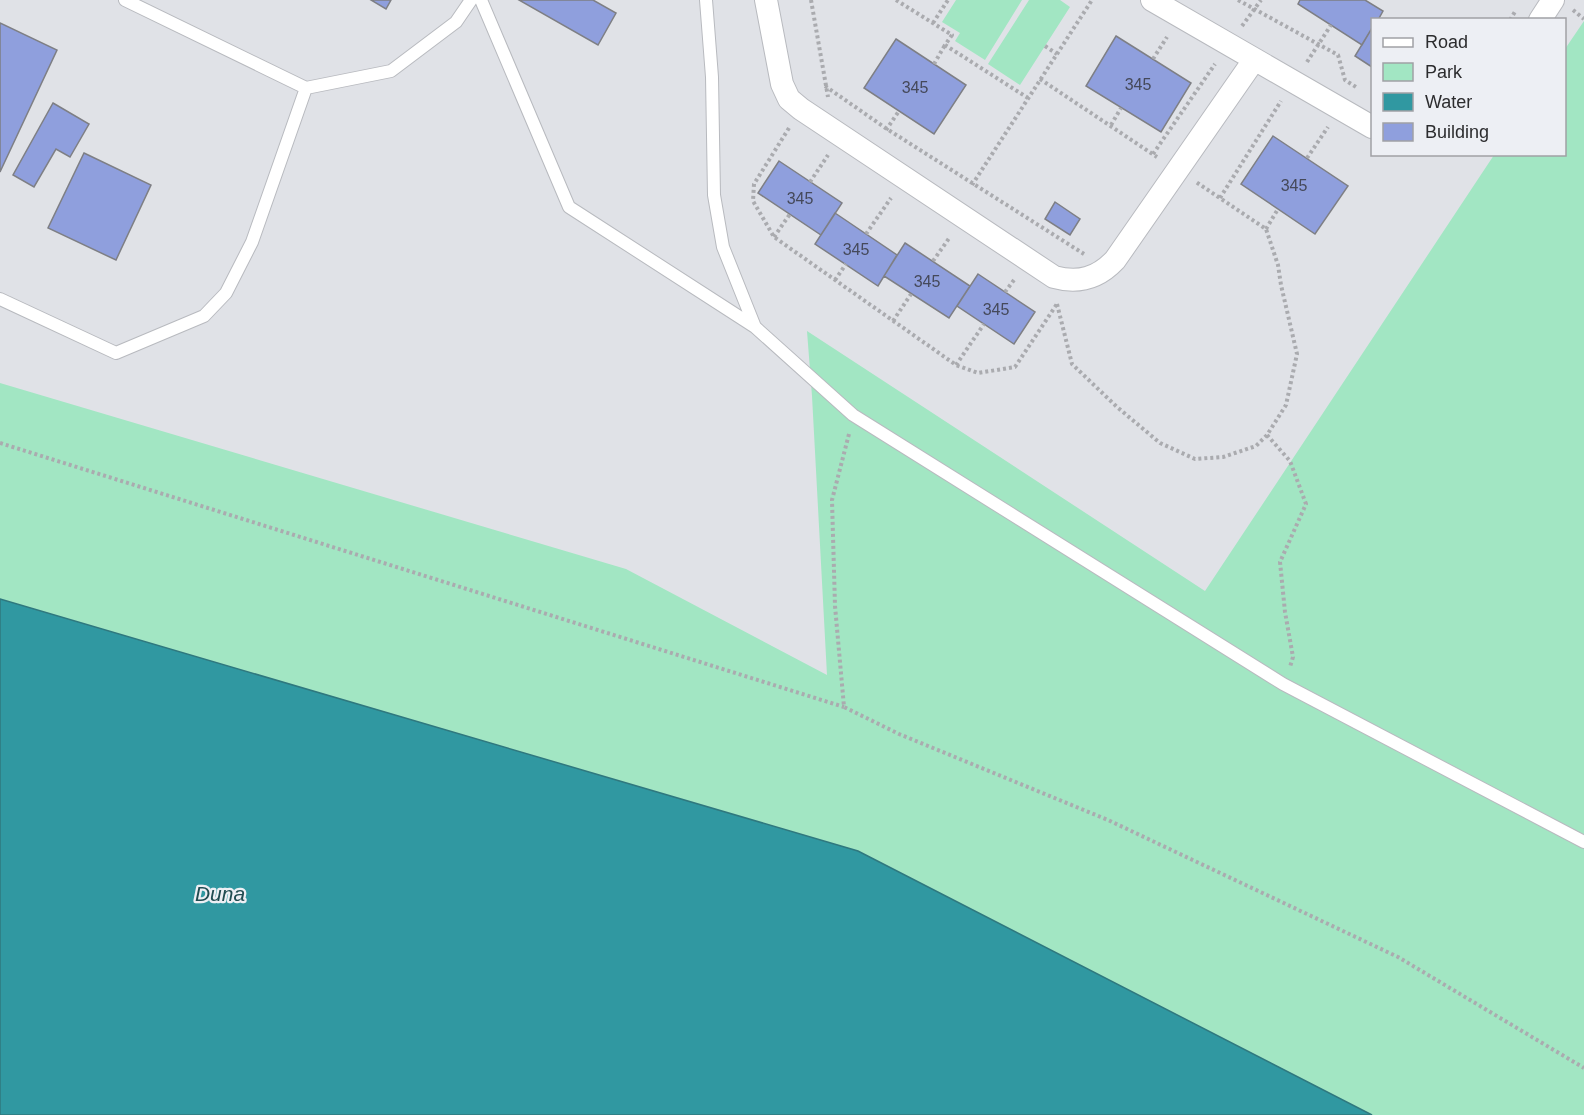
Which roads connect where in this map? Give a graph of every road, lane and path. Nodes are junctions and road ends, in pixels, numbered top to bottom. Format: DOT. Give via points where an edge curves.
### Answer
graph roads {
  1 [pos="125,0"];
  2 [pos="471,0"];
  3 [pos="481,0"];
  4 [pos="706,0"];
  5 [pos="766,0"];
  6 [pos="811,0"];
  7 [pos="896,0"];
  8 [pos="948,0"];
  9 [pos="1092,0"];
  10 [pos="1152,0"];
  11 [pos="1238,0"];
  12 [pos="1261,0"];
  13 [pos="1553,0"];
  14 [pos="1255,9"];
  15 [pos="1541,18"];
  16 [pos="933,23"];
  17 [pos="1331,25"];
  18 [pos="945,45"];
  19 [pos="1228,45"];
  20 [pos="1319,45"];
  21 [pos="1045,46"];
  22 [pos="1057,54"];
  23 [pos="1254,60"];
  24 [pos="934,64"];
  25 [pos="1040,79"];
  26 [pos="1293,82"];
  27 [pos="1355,86"];
  28 [pos="306,88"];
  29 [pos="1028,98"];
  30 [pos="1121,108"];
  31 [pos="801,109"];
  32 [pos="899,111"];
  33 [pos="1110,126"];
  34 [pos="1371,126"];
  35 [pos="887,129"];
  36 [pos="841,136"];
  37 [pos="1153,154"];
  38 [pos="1178,170"];
  39 [pos="905,179"];
  40 [pos="810,182"];
  41 [pos="972,184"];
  42 [pos="1220,198"];
  43 [pos="1278,208"];
  44 [pos="955,211"];
  45 [pos="790,214"];
  46 [pos="1266,229"];
  47 [pos="866,234"];
  48 [pos="774,237"];
  49 [pos="1091,258"];
  50 [pos="846,264"];
  51 [pos="835,280"];
  52 [pos="911,294"];
  53 [pos="0,299"];
  54 [pos="893,321"];
  55 [pos="984,324"];
  56 [pos="755,327"];
  57 [pos="956,365"];
  58 [pos="853,416"];
  59 [pos="1267,435"];
  60 [pos="0,443"];
  61 [pos="1283,684"];
  62 [pos="844,707"];
  63 [pos="1584,842"];
  64 [pos="1584,1068"];
  1 -- 28 [label="lane"];
  2 -- 28 [label="lane" via="456,22 391,71"];
  3 -- 56 [label="lane" via="569,207"];
  4 -- 56 [label="lane" via="714,195 723,246"];
  5 -- 31 [label="street" via="782,84 789,99"];
  6 -- 35 [label="path" via="825,86"];
  7 -- 16 [label="path"];
  8 -- 16 [label="path"];
  9 -- 22 [label="path"];
  10 -- 19 [label="street"];
  11 -- 14 [label="path"];
  12 -- 14 [label="path"];
  13 -- 15 [label="street"];
  14 -- 19 [label="path"];
  14 -- 20 [label="path"];
  16 -- 18 [label="path" via="952,36"];
  17 -- 20 [label="path"];
  18 -- 24 [label="path"];
  18 -- 29 [label="path"];
  19 -- 23 [label="street"];
  19 -- 37 [label="path"];
  20 -- 26 [label="path"];
  20 -- 27 [label="path" via="1338,55 1345,80"];
  21 -- 22 [label="path"];
  22 -- 25 [label="path"];
  23 -- 26 [label="street"];
  23 -- 38 [label="street"];
  25 -- 29 [label="path"];
  25 -- 33 [label="path"];
  26 -- 34 [label="street"];
  26 -- 42 [label="path"];
  28 -- 53 [label="lane" via="252,242 226,293 204,316 117,353"];
  29 -- 41 [label="path"];
  30 -- 33 [label="path"];
  31 -- 36 [label="street"];
  31 -- 48 [label="path" via="754,184 753,201"];
  32 -- 35 [label="path"];
  33 -- 37 [label="path"];
  35 -- 41 [label="path"];
  36 -- 39 [label="street"];
  36 -- 40 [label="path"];
  37 -- 38 [label="path"];
  38 -- 42 [label="path"];
  38 -- 44 [label="street" via="1115,260 1104,272 1087,279 1054,277"];
  39 -- 44 [label="street"];
  39 -- 47 [label="path"];
  41 -- 44 [label="path"];
  41 -- 49 [label="path"];
  42 -- 46 [label="path"];
  43 -- 46 [label="path"];
  45 -- 48 [label="path"];
  46 -- 59 [label="path" via="1297,354 1286,405"];
  48 -- 51 [label="path"];
  50 -- 51 [label="path"];
  51 -- 54 [label="path"];
  52 -- 54 [label="path"];
  54 -- 57 [label="path"];
  55 -- 57 [label="path"];
  56 -- 58 [label="lane"];
  57 -- 59 [label="path" via="978,373 1015,367 1057,304 1072,364 1160,443 1195,459 1223,458 1256,446"];
  58 -- 61 [label="lane"];
  58 -- 62 [label="path" via="832,500 835,606"];
  59 -- 61 [label="path" via="1290,461 1306,504 1280,562 1293,657"];
  60 -- 62 [label="path"];
  61 -- 63 [label="lane"];
  62 -- 64 [label="path" via="899,735 1108,820 1398,957"];
}
